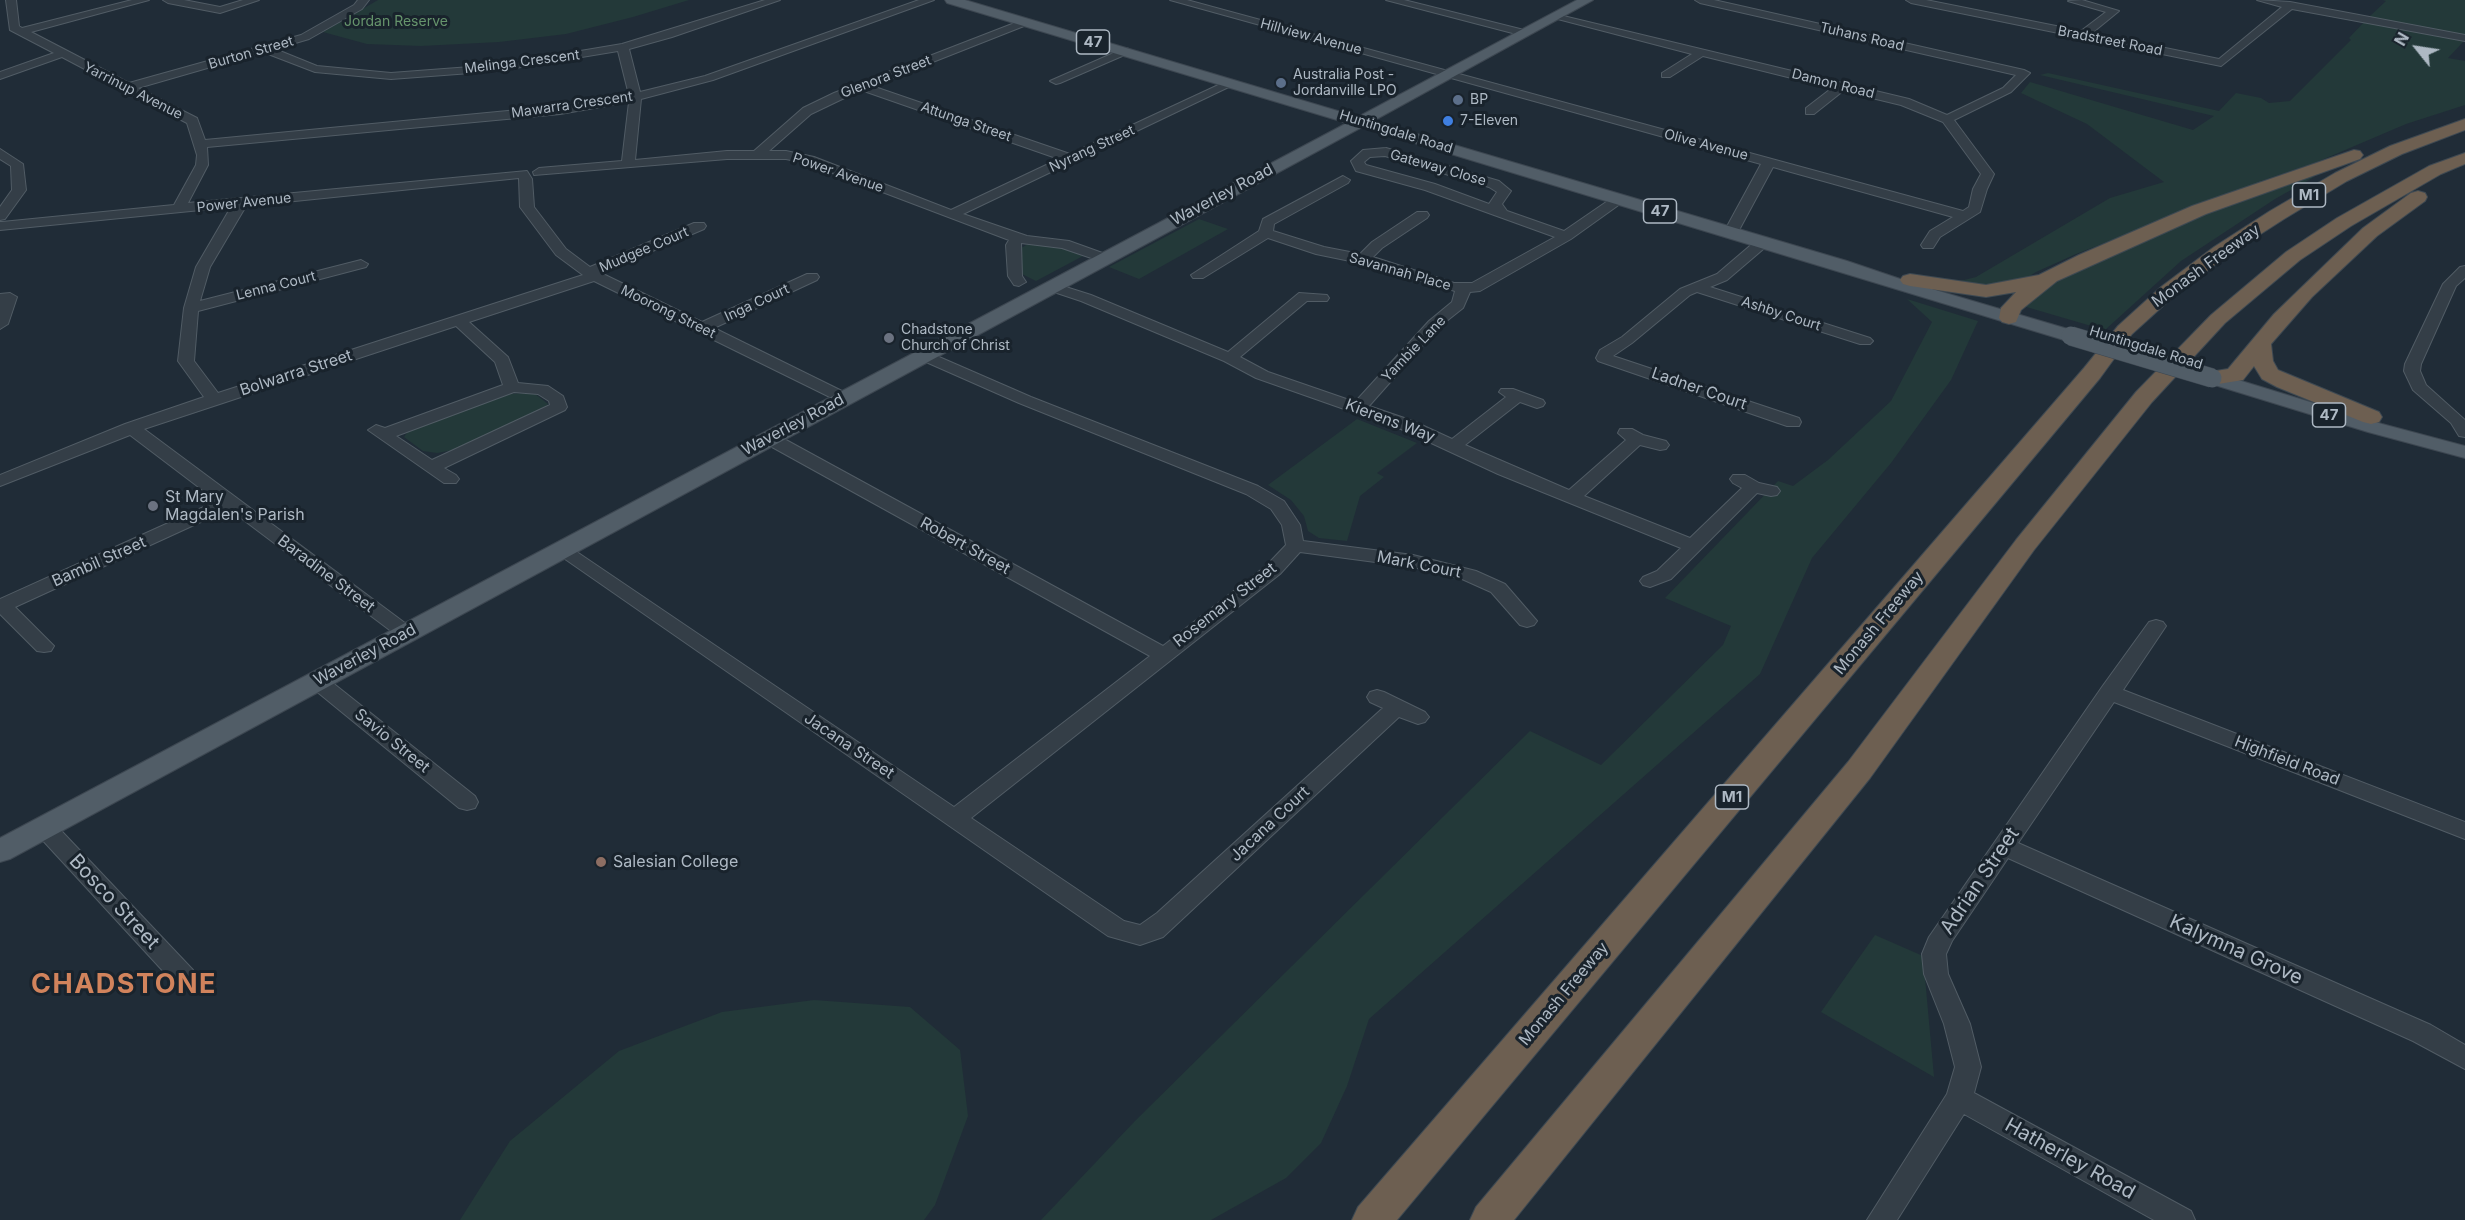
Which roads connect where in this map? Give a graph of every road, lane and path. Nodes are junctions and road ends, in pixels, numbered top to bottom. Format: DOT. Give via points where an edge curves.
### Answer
graph roads {
  1 [pos="11,0"];
  2 [pos="144,0"];
  3 [pos="168,0"];
  4 [pos="254,0"];
  5 [pos="364,0"];
  6 [pos="775,0"];
  7 [pos="929,0"];
  8 [pos="951,0"];
  9 [pos="1174,0"];
  10 [pos="1391,0"];
  11 [pos="1587,0"];
  12 [pos="1700,0"];
  13 [pos="2262,0"];
  14 [pos="1919,1"];
  15 [pos="2073,1"];
  16 [pos="2290,5"];
  17 [pos="1555,17"];
  18 [pos="1025,22"];
  19 [pos="0,25"];
  20 [pos="16,26"];
  21 [pos="1524,33"];
  22 [pos="2083,35"];
  23 [pos="2465,38"];
  24 [pos="623,47"];
  25 [pos="265,49"];
  26 [pos="1125,51"];
  27 [pos="1701,53"];
  28 [pos="61,54"];
  29 [pos="1446,74"];
  30 [pos="1666,75"];
  31 [pos="0,76"];
  32 [pos="1056,81"];
  33 [pos="1231,83"];
  34 [pos="861,86"];
  35 [pos="1842,86"];
  36 [pos="129,87"];
  37 [pos="635,97"];
  38 [pos="1391,105"];
  39 [pos="1319,109"];
  40 [pos="1810,111"];
  41 [pos="2465,117"];
  42 [pos="1947,119"];
  43 [pos="1360,121"];
  44 [pos="2465,124"];
  45 [pos="1408,135"];
  46 [pos="1324,140"];
  47 [pos="201,144"];
  48 [pos="759,153"];
  49 [pos="2,157"];
  50 [pos="2465,158"];
  51 [pos="1071,159"];
  52 [pos="1769,162"];
  53 [pos="628,164"];
  54 [pos="2465,168"];
  55 [pos="530,178"];
  56 [pos="1342,179"];
  57 [pos="1620,199"];
  58 [pos="240,204"];
  59 [pos="178,209"];
  60 [pos="953,214"];
  61 [pos="1502,214"];
  62 [pos="1422,215"];
  63 [pos="1966,216"];
  64 [pos="0,223"];
  65 [pos="699,226"];
  66 [pos="1266,232"];
  67 [pos="1731,232"];
  68 [pos="1566,236"];
  69 [pos="1018,237"];
  70 [pos="1763,242"];
  71 [pos="1928,245"];
  72 [pos="1107,256"];
  73 [pos="1363,259"];
  74 [pos="361,264"];
  75 [pos="1840,265"];
  76 [pos="2465,270"];
  77 [pos="592,275"];
  78 [pos="1198,275"];
  79 [pos="812,277"];
  80 [pos="2050,277"];
  81 [pos="1910,280"];
  82 [pos="1019,282"];
  83 [pos="1054,285"];
  84 [pos="1696,287"];
  85 [pos="1463,289"];
  86 [pos="0,298"];
  87 [pos="1322,298"];
  88 [pos="191,308"];
  89 [pos="2010,313"];
  90 [pos="459,321"];
  91 [pos="0,324"];
  92 [pos="702,328"];
  93 [pos="1865,341"];
  94 [pos="2260,343"];
  95 [pos="923,355"];
  96 [pos="1230,358"];
  97 [pos="2222,374"];
  98 [pos="513,387"];
  99 [pos="844,398"];
  100 [pos="214,399"];
  101 [pos="1537,404"];
  102 [pos="1359,407"];
  103 [pos="2371,417"];
  104 [pos="1793,422"];
  105 [pos="131,428"];
  106 [pos="2465,432"];
  107 [pos="769,438"];
  108 [pos="1660,445"];
  109 [pos="1454,446"];
  110 [pos="2460,450"];
  111 [pos="431,467"];
  112 [pos="450,479"];
  113 [pos="0,482"];
  114 [pos="1754,486"];
  115 [pos="1572,497"];
  116 [pos="230,502"];
  117 [pos="1295,546"];
  118 [pos="1693,546"];
  119 [pos="561,550"];
  120 [pos="1650,581"];
  121 [pos="1,606"];
  122 [pos="1527,621"];
  123 [pos="2156,626"];
  124 [pos="406,633"];
  125 [pos="44,646"];
  126 [pos="1162,654"];
  127 [pos="317,681"];
  128 [pos="2109,692"];
  129 [pos="1418,717"];
  130 [pos="467,802"];
  131 [pos="956,818"];
  132 [pos="44,827"];
  133 [pos="2465,831"];
  134 [pos="2004,846"];
  135 [pos="0,851"];
  136 [pos="1140,935"];
  137 [pos="184,977"];
  138 [pos="2465,1058"];
  139 [pos="1959,1098"];
  140 [pos="1372,1220"];
  141 [pos="1490,1220"];
  142 [pos="1881,1220"];
  143 [pos="2181,1220"];
  1 -- 20 [label="street"];
  2 -- 20 [label="street"];
  3 -- 4 [label="street" via="220,10"];
  5 -- 25 [label="street, Burton Street" via="305,37"];
  6 -- 24 [label="street, Melinga Crescent"];
  7 -- 37 [label="street, Mawarra Crescent" via="709,78"];
  8 -- 18 [label="main road, Huntingdale Road / 47"];
  9 -- 29 [label="street, Hillview Avenue"];
  10 -- 21 [label="street"];
  11 -- 17 [label="main road, Waverley Road"];
  12 -- 42 [label="street, Tuhans Road" via="2024,74 2007,90"];
  13 -- 16 [label="street"];
  14 -- 22 [label="street, Bradstreet Road"];
  15 -- 22 [label="street" via="2114,11"];
  16 -- 22 [label="street, Bradstreet Road" via="2221,63"];
  16 -- 23 [label="street"];
  17 -- 21 [label="main road, Waverley Road"];
  17 -- 27 [label="street, Damon Road"];
  18 -- 26 [label="main road, Huntingdale Road / 47"];
  18 -- 34 [label="street, Glenora Street"];
  19 -- 20 [label="street"];
  20 -- 28 [label="street, Yarrinup Avenue"];
  21 -- 29 [label="main road, Waverley Road"];
  24 -- 25 [label="street, Melinga Crescent" via="497,68 391,76 315,69"];
  24 -- 37 [label="street"];
  25 -- 36 [label="street, Burton Street"];
  26 -- 32 [label="street"];
  26 -- 33 [label="main road, Huntingdale Road / 47"];
  27 -- 30 [label="street"];
  27 -- 35 [label="street, Damon Road"];
  28 -- 31 [label="street"];
  28 -- 36 [label="street, Yarrinup Avenue"];
  29 -- 38 [label="main road, Waverley Road"];
  29 -- 52 [label="street, Olive Avenue"];
  33 -- 39 [label="main road, Huntingdale Road / 47"];
  33 -- 51 [label="street, Nyrang Street"];
  34 -- 48 [label="street, Glenora Street" via="807,111"];
  34 -- 51 [label="street, Attunga Street"];
  35 -- 40 [label="street"];
  35 -- 42 [label="street, Damon Road" via="1918,105"];
  36 -- 47 [label="street, Yarrinup Avenue" via="193,122"];
  37 -- 47 [label="street, Mawarra Crescent" via="560,110"];
  37 -- 53 [label="street"];
  38 -- 43 [label="main road, Waverley Road"];
  38 -- 45 [label="main road" via="1388,119"];
  39 -- 43 [label="main road, Huntingdale Road / 47"];
  39 -- 46 [label="main road" via="1329,131"];
  41 -- 80 [label="highway" via="2199,210"];
  42 -- 63 [label="street, Damon Road" via="1988,174 1975,209"];
  43 -- 45 [label="main road, Huntingdale Road / 47"];
  43 -- 46 [label="main road, Waverley Road"];
  44 -- 140 [label="highway, Monash Freeway / M1" via="2387,155 2286,209 2221,251 2125,330"];
  45 -- 46 [label="main road" via="1365,133"];
  45 -- 57 [label="main road, Huntingdale Road / 47"];
  46 -- 72 [label="main road, Waverley Road"];
  47 -- 59 [label="street" via="202,165"];
  48 -- 53 [label="street, Power Avenue"];
  48 -- 60 [label="street, Power Avenue" via="810,160"];
  49 -- 64 [label="street" via="17,164 19,190"];
  50 -- 141 [label="highway, M1" via="2435,170 2293,256 2218,319 2144,397 2025,544 1859,770"];
  51 -- 60 [label="street, Nyrang Street"];
  52 -- 63 [label="street, Olive Avenue"];
  52 -- 67 [label="street"];
  53 -- 55 [label="street, Power Avenue"];
  54 -- 94 [label="highway" via="2424,192 2370,232 2305,292"];
  55 -- 58 [label="street, Power Avenue" via="486,178"];
  55 -- 77 [label="street, Moorong Street" via="527,207 561,252"];
  56 -- 66 [label="street" via="1268,222"];
  57 -- 67 [label="main road, Huntingdale Road / 47"];
  57 -- 68 [label="street, Savannah Place"];
  58 -- 59 [label="street, Power Avenue"];
  58 -- 88 [label="street" via="203,267"];
  59 -- 64 [label="street, Power Avenue"];
  60 -- 69 [label="street, Power Avenue"];
  61 -- 61 [label="street, Gateway Close" via="1430,187 1361,168 1357,161 1367,153 1386,152 1494,184 1504,191 1495,204"];
  61 -- 68 [label="street, Gateway Close"];
  62 -- 73 [label="street"];
  63 -- 71 [label="street" via="1935,234"];
  65 -- 77 [label="street, Mudgee Court"];
  66 -- 73 [label="street, Savannah Place" via="1321,251"];
  66 -- 78 [label="street"];
  67 -- 70 [label="main road, Huntingdale Road / 47"];
  68 -- 85 [label="street, Savannah Place" via="1484,285"];
  69 -- 72 [label="street, Power Avenue"];
  69 -- 82 [label="street" via="1013,245"];
  70 -- 75 [label="main road, Huntingdale Road / 47"];
  70 -- 84 [label="street" via="1722,277"];
  72 -- 83 [label="main road, Waverley Road"];
  73 -- 85 [label="street, Savannah Place"];
  74 -- 88 [label="street, Lenna Court"];
  75 -- 81 [label="main road, Huntingdale Road / 47"];
  75 -- 89 [label="main road, Huntingdale Road / 47"];
  76 -- 106 [label="street" via="2450,284 2412,371 2419,387"];
  77 -- 90 [label="street, Bolwarra Street"];
  77 -- 92 [label="street, Moorong Street"];
  79 -- 92 [label="street, Inga Court"];
  80 -- 81 [label="highway" via="1986,291"];
  80 -- 89 [label="highway"];
  81 -- 89 [label="main road, Huntingdale Road / 47"];
  83 -- 95 [label="main road, Waverley Road"];
  83 -- 96 [label="street, Kierens Way"];
  84 -- 93 [label="street, Ashby Court"];
  84 -- 104 [label="street, Ladner Court" via="1604,358"];
  85 -- 102 [label="street, Yambie Lane" via="1458,305 1434,324"];
  86 -- 91 [label="street" via="10,297"];
  87 -- 96 [label="street" via="1304,296"];
  88 -- 100 [label="street" via="186,362"];
  89 -- 97 [label="main road, Huntingdale Road / 47, bridge"];
  90 -- 98 [label="street" via="502,360"];
  90 -- 100 [label="street, Bolwarra Street"];
  92 -- 99 [label="street, Moorong Street"];
  94 -- 97 [label="highway"];
  94 -- 103 [label="highway" via="2262,361 2270,374"];
  95 -- 99 [label="main road, Waverley Road"];
  95 -- 117 [label="street" via="1252,490 1278,505 1291,525"];
  96 -- 102 [label="street, Kierens Way" via="1262,375"];
  97 -- 103 [label="main road, Huntingdale Road / 47"];
  97 -- 110 [label="main road, Huntingdale Road / 47" via="2375,428"];
  98 -- 111 [label="street" via="542,389 557,399 559,407"];
  98 -- 111 [label="street" via="377,431"];
  99 -- 107 [label="main road, Waverley Road"];
  100 -- 105 [label="street, Bolwarra Street"];
  101 -- 109 [label="street" via="1511,394"];
  102 -- 109 [label="street, Kierens Way"];
  103 -- 110 [label="main road, Huntingdale Road / 47"];
  105 -- 113 [label="street, Bolwarra Street"];
  105 -- 116 [label="street, Baradine Street"];
  107 -- 119 [label="main road, Waverley Road"];
  107 -- 126 [label="street, Robert Street"];
  108 -- 115 [label="street" via="1631,436"];
  109 -- 115 [label="street, Kierens Way"];
  111 -- 112 [label="street"];
  114 -- 118 [label="street"];
  115 -- 118 [label="street, Kierens Way"];
  116 -- 121 [label="street, Bambil Street"];
  116 -- 124 [label="street, Baradine Street"];
  117 -- 122 [label="street, Mark Court" via="1413,561 1462,573 1498,588"];
  117 -- 126 [label="street, Rosemary Street" via="1273,570"];
  118 -- 120 [label="street" via="1664,575"];
  119 -- 124 [label="main road, Waverley Road"];
  119 -- 131 [label="street, Jacana Street"];
  121 -- 125 [label="street"];
  123 -- 128 [label="street, Adrian Street"];
  124 -- 127 [label="main road, Waverley Road"];
  126 -- 131 [label="street, Rosemary Street"];
  127 -- 130 [label="street, Savio Street"];
  127 -- 132 [label="main road, Waverley Road"];
  128 -- 133 [label="street, Highfield Road"];
  128 -- 134 [label="street, Adrian Street"];
  129 -- 136 [label="street, Jacana Court" via="1387,702 1166,920"];
  131 -- 136 [label="street, Jacana Street" via="1117,928"];
  132 -- 135 [label="main road, Waverley Road"];
  132 -- 137 [label="street, Bosco Street"];
  134 -- 138 [label="street, Kalymna Grove" via="2422,1033"];
  134 -- 139 [label="street, Adrian Street" via="1941,937 1934,954 1936,974 1957,1024 1968,1067"];
  139 -- 142 [label="street, Adrian Street"];
  139 -- 143 [label="street, Hatherley Road"];
}
